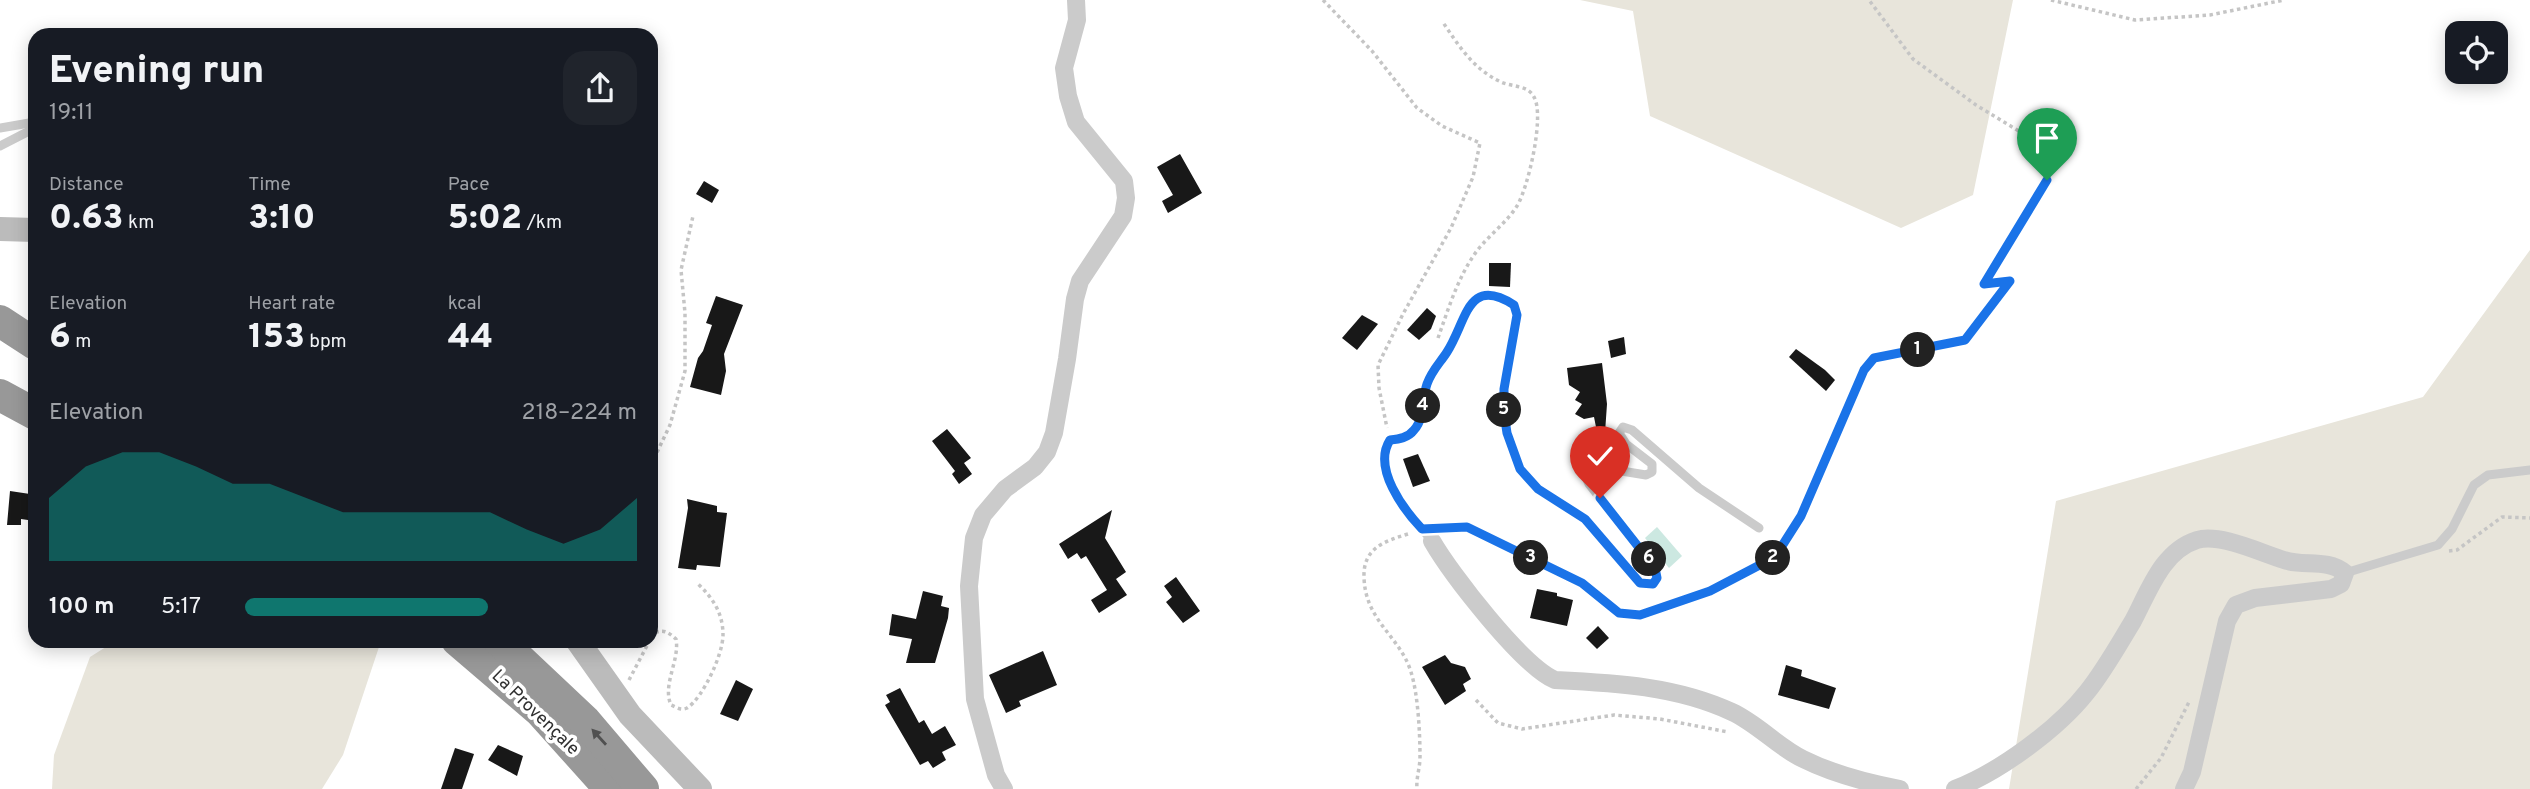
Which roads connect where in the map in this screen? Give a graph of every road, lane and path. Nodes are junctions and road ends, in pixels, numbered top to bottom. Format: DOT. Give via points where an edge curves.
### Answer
graph roads {
  1 [pos="1076,0"];
  2 [pos="1323,0"];
  3 [pos="1869,0"];
  4 [pos="2051,0"];
  5 [pos="2284,0"];
  6 [pos="1442,21"];
  7 [pos="28,123"];
  8 [pos="0,128"];
  9 [pos="28,132"];
  10 [pos="0,146"];
  11 [pos="693,216"];
  12 [pos="0,229"];
  13 [pos="28,230"];
  14 [pos="0,321"];
  15 [pos="28,339"];
  16 [pos="1436,365"];
  17 [pos="0,395"];
  18 [pos="28,410"];
  19 [pos="1390,440"];
  20 [pos="658,450"];
  21 [pos="2530,470"];
  22 [pos="2530,518"];
  23 [pos="1759,528"];
  24 [pos="1427,535"];
  25 [pos="2438,545"];
  26 [pos="2344,573"];
  27 [pos="698,583"];
  28 [pos="658,632"];
  29 [pos="466,648"];
  30 [pos="507,648"];
  31 [pos="582,648"];
  32 [pos="645,648"];
  33 [pos="2190,698"];
  34 [pos="617,699"];
  35 [pos="1476,700"];
  36 [pos="1735,734"];
  37 [pos="610,789"];
  38 [pos="643,789"];
  39 [pos="700,789"];
  40 [pos="1004,789"];
  41 [pos="1416,789"];
  42 [pos="1900,789"];
  43 [pos="1955,789"];
  44 [pos="2136,789"];
  45 [pos="2184,789"];
  1 -- 40 [label="street" via="1077,20 1064,68 1068,96 1076,122 1124,181 1126,198 1123,216 1080,281 1074,299 1068,359 1047,452 1005,489 983,515 974,538 970,586 975,699"];
  2 -- 19 [label="path" via="1373,51 1417,108 1442,126 1480,143 1473,177 1451,228 1378,365"];
  3 -- 24 [label="path" via="1913,59 2050,150 2047,180 1984,284 2010,281 1965,340 1874,358 1864,370 1801,516 1775,557 1710,591 1640,615 1619,613 1582,583 1467,527"];
  4 -- 5 [label="path" via="2135,20 2210,15"];
  6 -- 16 [label="path" via="1480,69 1503,83 1524,87 1534,96 1537,108 1533,150 1518,204 1475,253 1457,286 1436,344"];
  7 -- 8 [label="lane"];
  9 -- 10 [label="lane"];
  11 -- 20 [label="path" via="681,270 685,371"];
  12 -- 13 [label="street"];
  14 -- 15 [label="highway"];
  16 -- 19 [label="lane" via="1415,429 1405,438"];
  16 -- 23 [label="lane" via="1447,353 1470,305 1482,295 1492,293 1514,305 1517,315 1504,413 1520,469 1538,489 1585,519 1640,583 1653,584 1655,568 1584,473 1591,467 1652,472 1651,464 1626,444 1619,433 1623,427 1699,488"];
  17 -- 18 [label="highway"];
  19 -- 24 [label="lane" via="1384,461 1394,492"];
  21 -- 25 [label="lane" via="2488,475 2474,485 2452,529"];
  22 -- 25 [label="path" via="2502,517 2457,550"];
  24 -- 41 [label="path" via="1379,545 1363,565 1370,609 1411,671 1420,759"];
  24 -- 42 [label="street" via="1520,654 1542,674 1555,680 1662,688 1702,700 1734,713 1803,759"];
  25 -- 26 [label="lane"];
  26 -- 43 [label="street" via="2327,564 2290,562 2219,539 2200,539 2184,546 2160,569 2087,692 2019,752"];
  26 -- 45 [label="street" via="2341,584 2331,589 2255,598 2236,605 2227,621 2192,772"];
  27 -- 28 [label="path" via="716,605 722,643 708,679 687,707 671,705 668,697 678,651 676,639 667,631"];
  29 -- 37 [label="highway, La Provençale" via="540,711"];
  38 -- 30 [label="highway, La Provençale, one-way" via="585,721"];
  31 -- 34 [label="street"];
  32 -- 34 [label="path"];
  33 -- 44 [label="path" via="2161,758"];
  34 -- 39 [label="street"];
  35 -- 36 [label="path" via="1498,723 1522,729 1614,715"];
}
